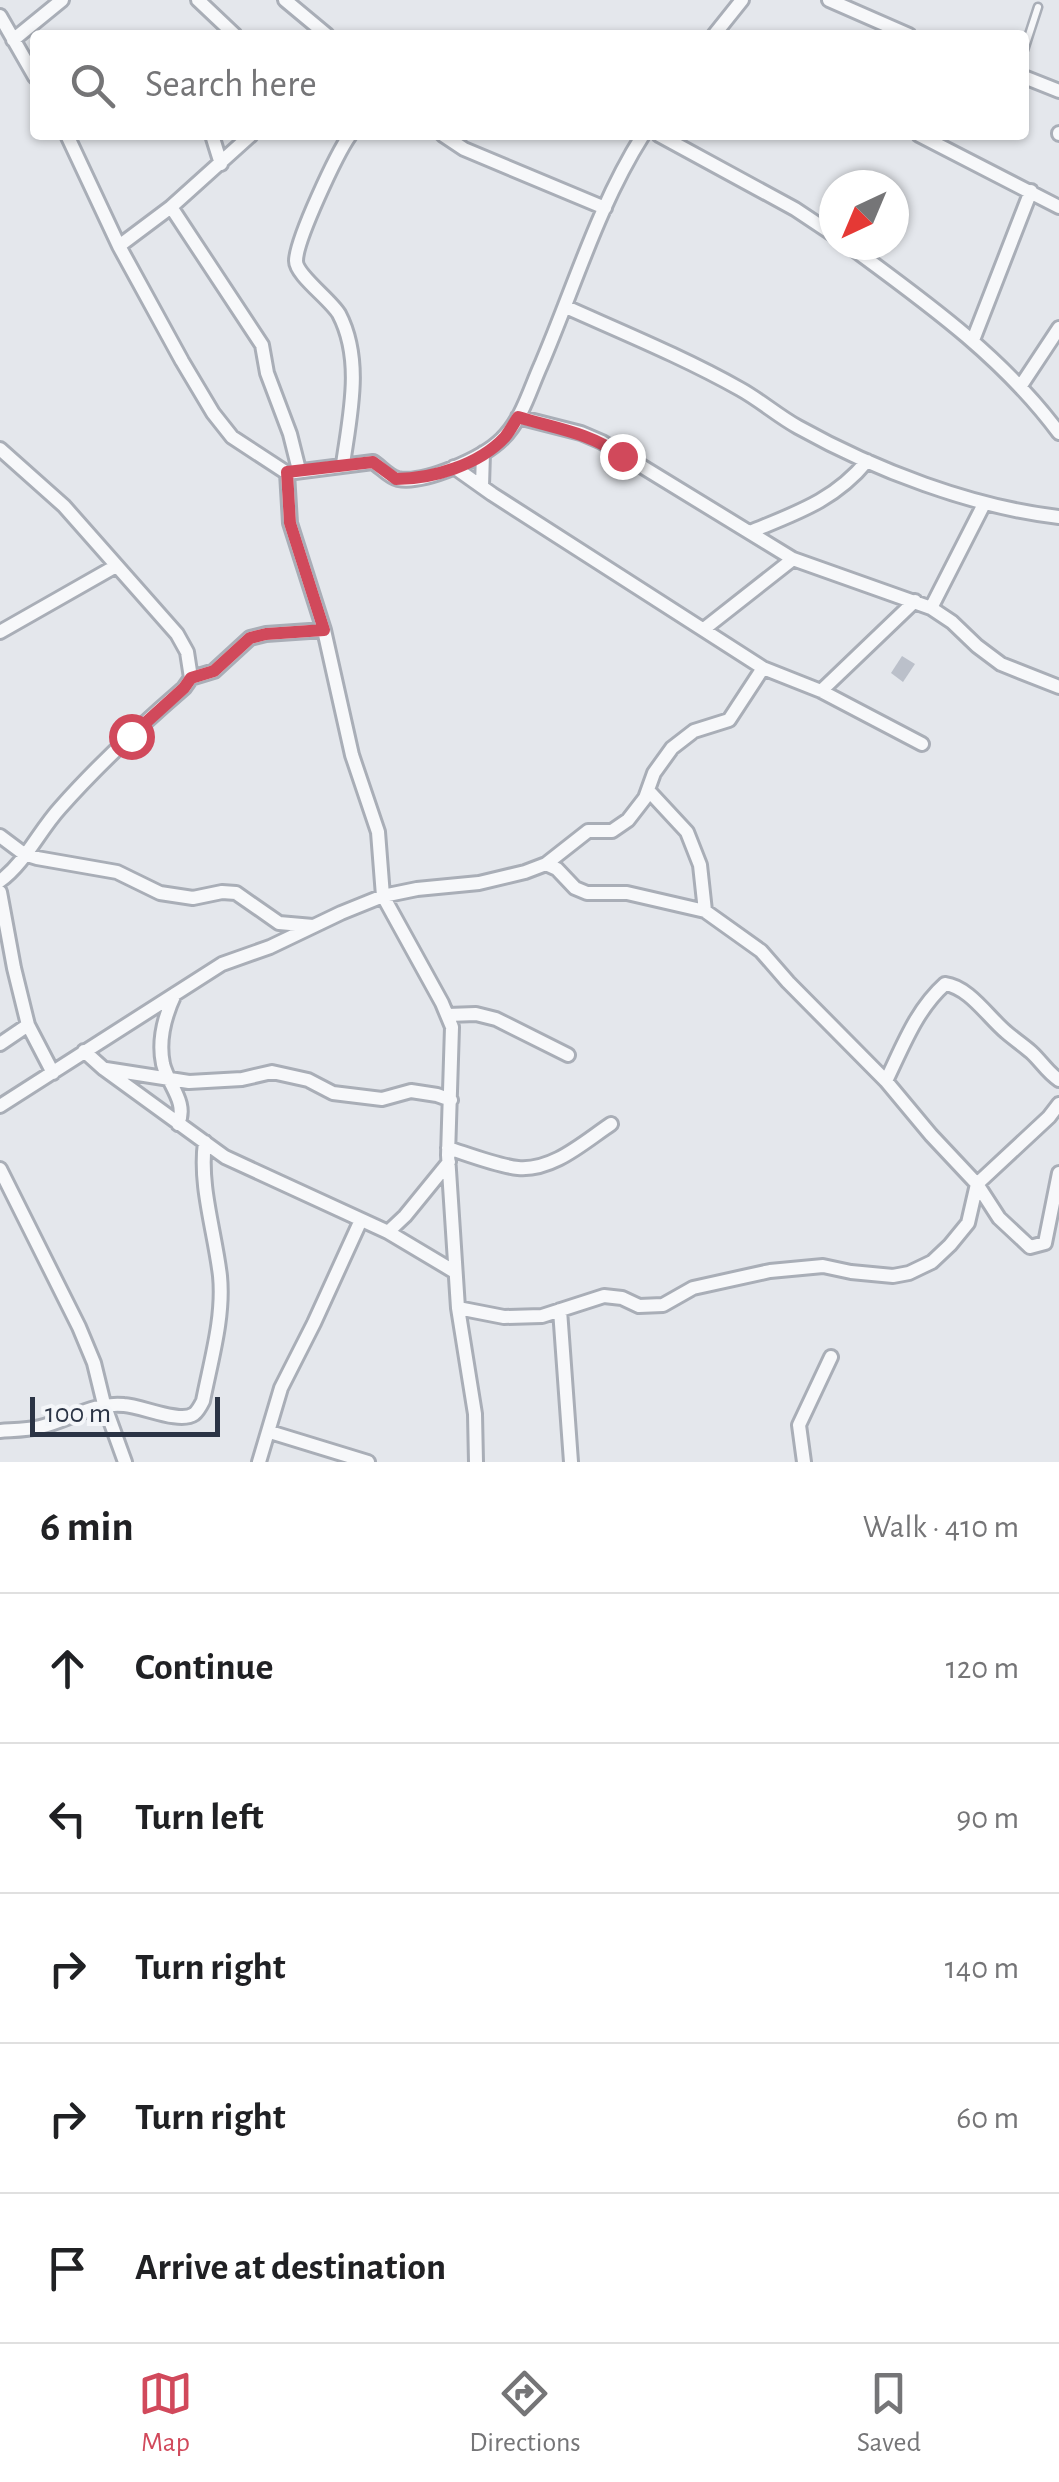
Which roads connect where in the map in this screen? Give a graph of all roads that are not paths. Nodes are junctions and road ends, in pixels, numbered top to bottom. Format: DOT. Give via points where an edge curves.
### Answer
graph roads {
  1 [pos="62,0"];
  2 [pos="198,0"];
  3 [pos="285,0"];
  4 [pos="742,0"];
  5 [pos="829,0"];
  6 [pos="1038,7"];
  7 [pos="0,16"];
  8 [pos="728,19"];
  9 [pos="222,28"];
  10 [pos="321,30"];
  11 [pos="718,30"];
  12 [pos="731,30"];
  13 [pos="898,30"];
  14 [pos="1029,35"];
  15 [pos="13,40"];
  16 [pos="30,69"];
  17 [pos="1029,78"];
  18 [pos="1059,91"];
  19 [pos="69,140"];
  20 [pos="214,140"];
  21 [pos="246,140"];
  22 [pos="344,140"];
  23 [pos="451,140"];
  24 [pos="640,140"];
  25 [pos="668,140"];
  26 [pos="930,140"];
  27 [pos="221,164"];
  28 [pos="1031,191"];
  29 [pos="171,207"];
  30 [pos="1059,207"];
  31 [pos="605,208"];
  32 [pos="819,225"];
  33 [pos="120,246"];
  34 [pos="868,260"];
  35 [pos="566,307"];
  36 [pos="1059,328"];
  37 [pos="973,340"];
  38 [pos="1020,387"];
  39 [pos="518,417"];
  40 [pos="1059,433"];
  41 [pos="0,450"];
  42 [pos="484,454"];
  43 [pos="867,461"];
  44 [pos="343,464"];
  45 [pos="454,467"];
  46 [pos="293,471"];
  47 [pos="482,486"];
  48 [pos="984,504"];
  49 [pos="1059,517"];
  50 [pos="750,532"];
  51 [pos="793,559"];
  52 [pos="116,566"];
  53 [pos="916,601"];
  54 [pos="931,608"];
  55 [pos="704,629"];
  56 [pos="324,630"];
  57 [pos="0,632"];
  58 [pos="764,668"];
  59 [pos="191,678"];
  60 [pos="1059,686"];
  61 [pos="820,691"];
  62 [pos="922,744"];
  63 [pos="648,790"];
  64 [pos="0,836"];
  65 [pos="24,854"];
  66 [pos="546,864"];
  67 [pos="0,881"];
  68 [pos="0,892"];
  69 [pos="383,896"];
  70 [pos="704,911"];
  71 [pos="315,926"];
  72 [pos="175,992"];
  73 [pos="448,1015"];
  74 [pos="28,1025"];
  75 [pos="0,1044"];
  76 [pos="84,1051"];
  77 [pos="568,1055"];
  78 [pos="104,1069"];
  79 [pos="52,1073"];
  80 [pos="169,1080"];
  81 [pos="1059,1080"];
  82 [pos="886,1081"];
  83 [pos="452,1100"];
  84 [pos="1059,1104"];
  85 [pos="0,1106"];
  86 [pos="178,1124"];
  87 [pos="611,1124"];
  88 [pos="205,1142"];
  89 [pos="448,1155"];
  90 [pos="0,1170"];
  91 [pos="1059,1173"];
  92 [pos="978,1184"];
  93 [pos="360,1220"];
  94 [pos="388,1232"];
  95 [pos="456,1272"];
  96 [pos="458,1308"];
  97 [pos="560,1310"];
  98 [pos="831,1357"];
  99 [pos="104,1404"];
  100 [pos="0,1431"];
  101 [pos="270,1432"];
  102 [pos="125,1462"];
  103 [pos="259,1462"];
  104 [pos="368,1462"];
  105 [pos="476,1462"];
  106 [pos="571,1462"];
  107 [pos="804,1462"];
  1 -- 15 [label="street"];
  2 -- 9 [label="street"];
  3 -- 10 [label="street"];
  4 -- 8 [label="street"];
  5 -- 13 [label="street"];
  6 -- 14 [label="lane"];
  7 -- 15 [label="street"];
  8 -- 11 [label="street"];
  8 -- 12 [label="street"];
  15 -- 16 [label="street"];
  17 -- 18 [label="street"];
  19 -- 33 [label="street"];
  20 -- 27 [label="street"];
  21 -- 27 [label="street"];
  22 -- 44 [label="street" via="296,259 298,270 339,314 351,351"];
  23 -- 31 [label="street"];
  24 -- 31 [label="street"];
  25 -- 32 [label="street"];
  26 -- 28 [label="street"];
  27 -- 29 [label="street"];
  28 -- 30 [label="street"];
  28 -- 37 [label="street"];
  29 -- 33 [label="street"];
  29 -- 46 [label="street" via="262,346"];
  31 -- 35 [label="street"];
  33 -- 46 [label="street" via="222,425"];
  34 -- 37 [label="street"];
  35 -- 39 [label="street"];
  35 -- 43 [label="street" via="712,374"];
  36 -- 38 [label="street"];
  37 -- 38 [label="street"];
  38 -- 40 [label="street"];
  39 -- 42 [label="street"];
  39 -- 50 [label="street" via="602,442"];
  41 -- 52 [label="street" via="64,506"];
  42 -- 45 [label="street"];
  42 -- 47 [label="street"];
  43 -- 48 [label="street"];
  43 -- 50 [label="street" via="818,504"];
  44 -- 45 [label="street" via="373,462 400,479"];
  44 -- 46 [label="street"];
  45 -- 47 [label="street"];
  46 -- 56 [label="street" via="290,523"];
  47 -- 55 [label="street"];
  48 -- 49 [label="street"];
  48 -- 54 [label="street"];
  50 -- 51 [label="street"];
  51 -- 53 [label="street"];
  51 -- 55 [label="street"];
  52 -- 57 [label="street"];
  52 -- 59 [label="street" via="177,634"];
  53 -- 54 [label="street"];
  53 -- 61 [label="street"];
  54 -- 60 [label="street" via="1001,664"];
  55 -- 58 [label="street"];
  56 -- 59 [label="street" via="250,638 214,671"];
  56 -- 69 [label="street" via="352,755 378,832"];
  58 -- 61 [label="street"];
  58 -- 63 [label="street" via="729,720 694,730 672,748"];
  59 -- 65 [label="street" via="95,770"];
  61 -- 62 [label="street"];
  63 -- 66 [label="street" via="628,820 612,831 588,831"];
  63 -- 70 [label="street" via="687,832 700,865"];
  64 -- 65 [label="street"];
  65 -- 67 [label="street"];
  65 -- 71 [label="street" via="116,872 160,893 236,893 279,924"];
  66 -- 69 [label="street" via="479,883"];
  66 -- 70 [label="street" via="588,893 627,893"];
  68 -- 74 [label="street"];
  69 -- 71 [label="street"];
  69 -- 73 [label="street"];
  70 -- 82 [label="street" via="761,951"];
  71 -- 72 [label="street" via="222,964"];
  72 -- 76 [label="street"];
  72 -- 80 [label="street" via="161,1052"];
  73 -- 77 [label="street" via="496,1019"];
  73 -- 83 [label="street"];
  74 -- 75 [label="street"];
  74 -- 79 [label="street"];
  76 -- 78 [label="street"];
  76 -- 79 [label="street"];
  78 -- 80 [label="street"];
  78 -- 86 [label="street"];
  79 -- 85 [label="street"];
  80 -- 83 [label="street" via="242,1080 272,1072 342,1095 382,1100 411,1091"];
  80 -- 86 [label="street" via="181,1105"];
  81 -- 82 [label="street" via="972,1000 945,984 919,1012"];
  82 -- 92 [label="street"];
  83 -- 89 [label="street"];
  84 -- 92 [label="street"];
  86 -- 88 [label="street"];
  87 -- 89 [label="street" via="543,1165 518,1168"];
  88 -- 93 [label="street"];
  88 -- 99 [label="street" via="220,1315 203,1401 193,1415 179,1418"];
  89 -- 94 [label="street"];
  89 -- 95 [label="street"];
  90 -- 99 [label="street" via="79,1328"];
  91 -- 92 [label="street" via="1045,1243 1038,1246 999,1218"];
  92 -- 97 [label="street" via="968,1223 932,1262 908,1273 823,1266 770,1271 693,1288 663,1305 604,1296"];
  93 -- 94 [label="street"];
  93 -- 101 [label="street" via="281,1388"];
  94 -- 95 [label="street"];
  95 -- 96 [label="street"];
  96 -- 97 [label="street" via="504,1318"];
  96 -- 105 [label="street"];
  97 -- 106 [label="street"];
  98 -- 107 [label="street" via="800,1425"];
  99 -- 100 [label="street" via="39,1427"];
  99 -- 102 [label="street"];
  101 -- 103 [label="street"];
  101 -- 104 [label="street"];
}
